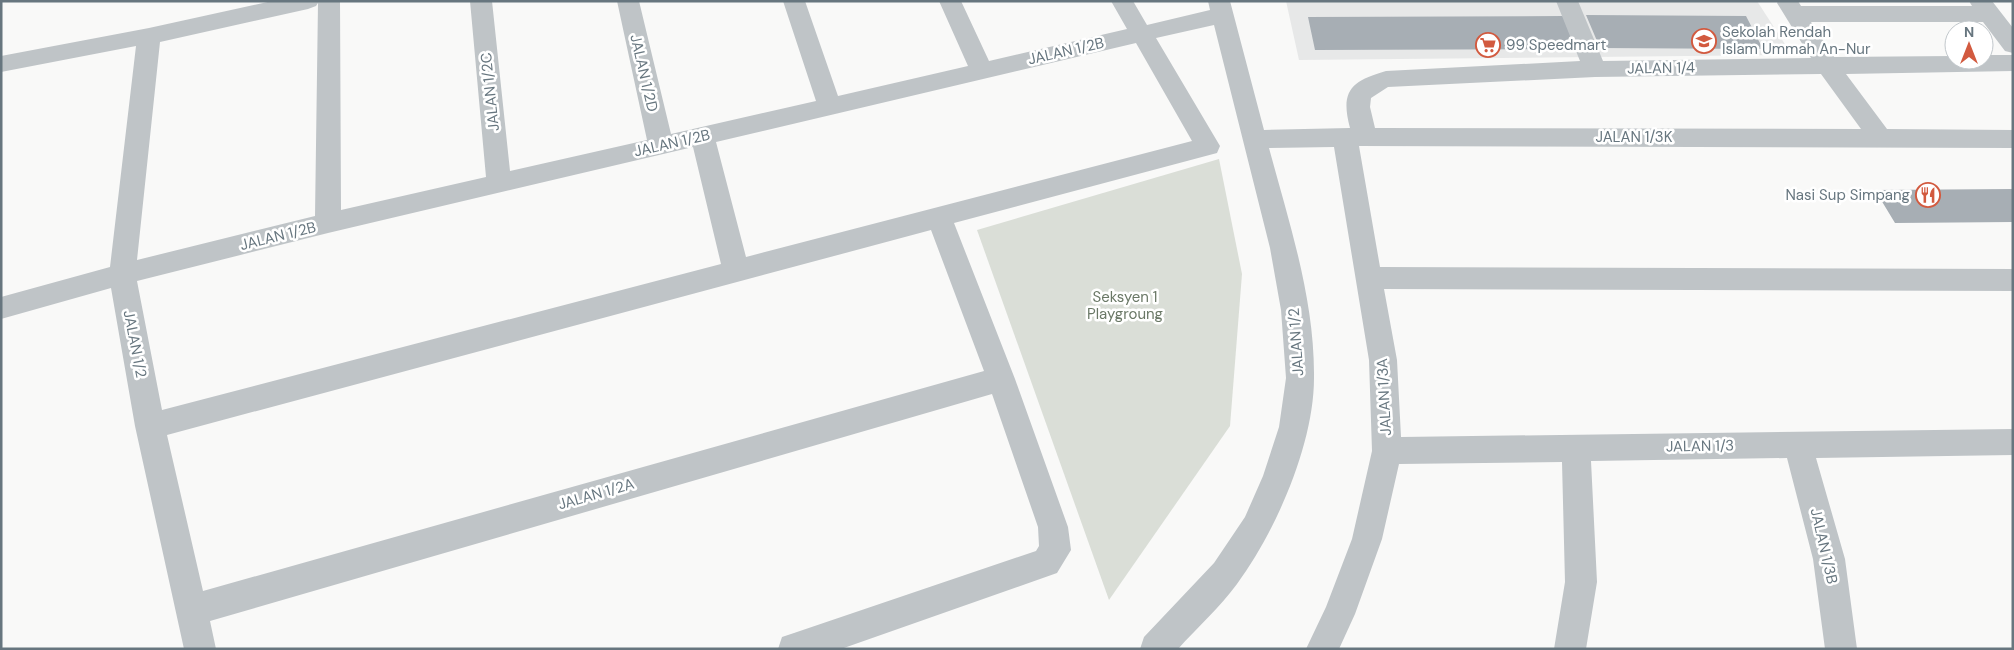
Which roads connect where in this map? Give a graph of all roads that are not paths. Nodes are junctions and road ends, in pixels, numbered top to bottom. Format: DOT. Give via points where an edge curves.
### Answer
graph roads {
  1 [pos="308,1"];
  2 [pos="329,1"];
  3 [pos="480,1"];
  4 [pos="628,1"];
  5 [pos="794,1"];
  6 [pos="950,1"];
  7 [pos="1122,1"];
  8 [pos="1567,1"];
  9 [pos="1221,8"];
  10 [pos="1792,8"];
  11 [pos="1985,8"];
  12 [pos="1141,34"];
  13 [pos="149,36"];
  14 [pos="2013,45"];
  15 [pos="2013,63"];
  16 [pos="1,64"];
  17 [pos="1828,66"];
  18 [pos="1595,69"];
  19 [pos="982,71"];
  20 [pos="830,106"];
  21 [pos="702,136"];
  22 [pos="1355,137"];
  23 [pos="1880,138"];
  24 [pos="1254,139"];
  25 [pos="2013,139"];
  26 [pos="661,146"];
  27 [pos="499,183"];
  28 [pos="940,217"];
  29 [pos="328,223"];
  30 [pos="736,271"];
  31 [pos="122,274"];
  32 [pos="1370,278"];
  33 [pos="2013,280"];
  34 [pos="1,308"];
  35 [pos="1001,378"];
  36 [pos="150,426"];
  37 [pos="2013,442"];
  38 [pos="1798,444"];
  39 [pos="1576,448"];
  40 [pos="1387,451"];
  41 [pos="192,610"];
  42 [pos="200,649"];
  43 [pos="794,649"];
  44 [pos="1156,649"];
  45 [pos="1322,649"];
  46 [pos="1570,649"];
  47 [pos="1841,649"];
  1 -- 13 [label="street"];
  2 -- 29 [label="street"];
  3 -- 27 [label="street, JALAN 1/2C"];
  4 -- 26 [label="street, JALAN 1/2D"];
  5 -- 20 [label="street"];
  6 -- 19 [label="street"];
  7 -- 12 [label="street"];
  8 -- 18 [label="street"];
  9 -- 12 [label="street, JALAN 1/2B"];
  9 -- 24 [label="street, JALAN 1/2"];
  10 -- 11 [label="street"];
  10 -- 17 [label="street"];
  11 -- 14 [label="street"];
  12 -- 19 [label="street, JALAN 1/2B"];
  12 -- 28 [label="street" via="1208,146"];
  13 -- 16 [label="street"];
  13 -- 31 [label="street, JALAN 1/2"];
  15 -- 17 [label="street, JALAN 1/4"];
  17 -- 18 [label="street, JALAN 1/4"];
  17 -- 23 [label="street"];
  18 -- 22 [label="street, JALAN 1/4" via="1380,80 1363,88 1358,98"];
  19 -- 20 [label="street, JALAN 1/2B"];
  20 -- 21 [label="street, JALAN 1/2B"];
  21 -- 26 [label="street, JALAN 1/2B"];
  21 -- 30 [label="street"];
  22 -- 23 [label="street, JALAN 1/3K"];
  22 -- 24 [label="street, JALAN 1/3K"];
  22 -- 32 [label="street, JALAN 1/3A"];
  23 -- 25 [label="street, JALAN 1/3K"];
  24 -- 44 [label="street, JALAN 1/2" via="1283,248 1295,310 1300,378 1294,427 1256,527 1225,574"];
  26 -- 27 [label="street, JALAN 1/2B"];
  27 -- 29 [label="street, JALAN 1/2B"];
  28 -- 30 [label="street"];
  28 -- 35 [label="street"];
  29 -- 31 [label="street, JALAN 1/2B"];
  30 -- 36 [label="street"];
  31 -- 34 [label="street, JALAN 1/2B"];
  31 -- 36 [label="street, JALAN 1/2"];
  32 -- 33 [label="street"];
  32 -- 40 [label="street, JALAN 1/3A" via="1383,360"];
  35 -- 41 [label="street, JALAN 1/2A"];
  35 -- 43 [label="street" via="1053,527 1055,550 1046,562"];
  36 -- 41 [label="street, JALAN 1/2"];
  37 -- 38 [label="street, JALAN 1/3"];
  38 -- 39 [label="street, JALAN 1/3"];
  38 -- 47 [label="street, JALAN 1/3B" via="1830,559"];
  39 -- 40 [label="street, JALAN 1/3"];
  39 -- 46 [label="street" via="1581,582"];
  40 -- 45 [label="street, JALAN 1/3A" via="1367,538"];
  41 -- 42 [label="street, JALAN 1/2"];
}
